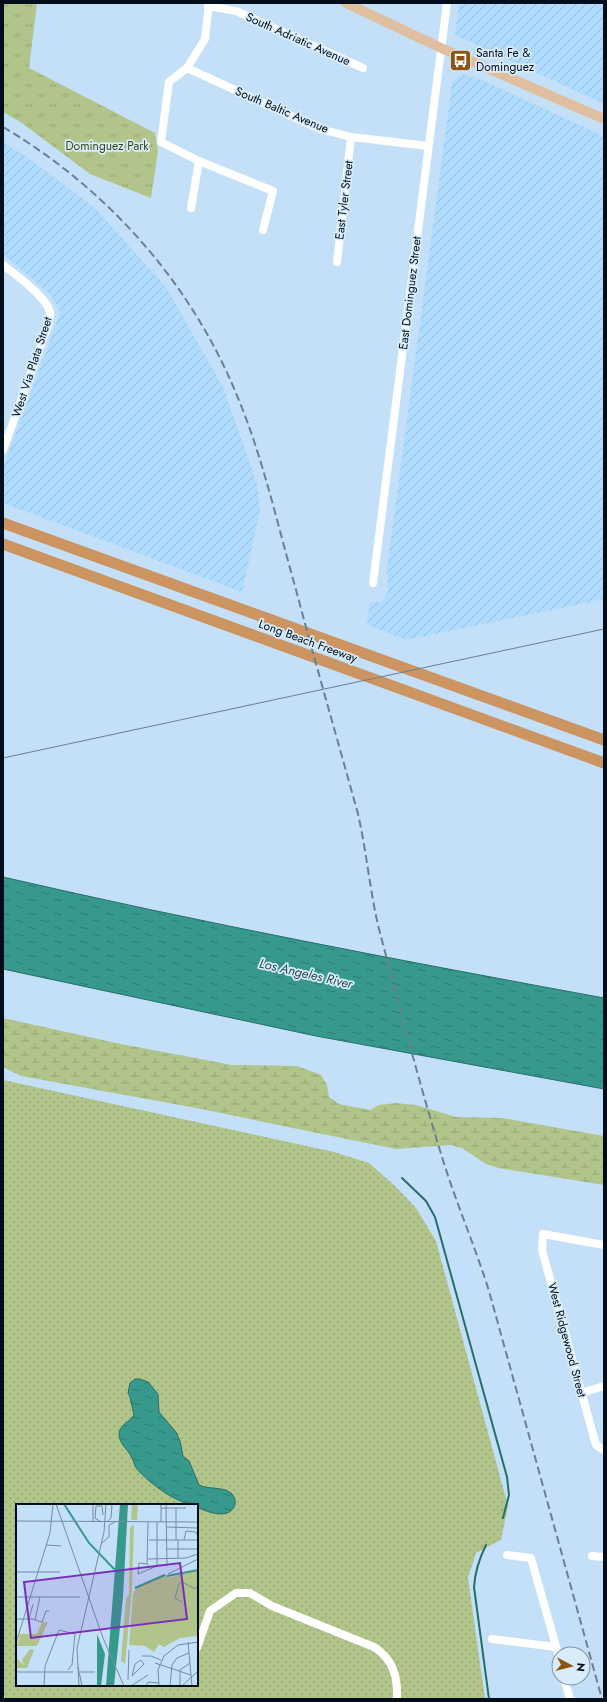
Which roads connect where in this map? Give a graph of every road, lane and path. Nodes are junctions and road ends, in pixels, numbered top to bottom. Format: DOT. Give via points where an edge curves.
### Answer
graph roads {
  1 [pos="346,3"];
  2 [pos="447,3"];
  3 [pos="208,5"];
  4 [pos="364,7"];
  5 [pos="441,48"];
  6 [pos="187,68"];
  7 [pos="363,68"];
  8 [pos="604,119"];
  9 [pos="351,138"];
  10 [pos="428,146"];
  11 [pos="199,161"];
  12 [pos="191,208"];
  13 [pos="263,230"];
  14 [pos="337,262"];
  15 [pos="3,265"];
  16 [pos="3,450"];
  17 [pos="3,523"];
  18 [pos="3,544"];
  19 [pos="373,583"];
  20 [pos="604,740"];
  21 [pos="604,763"];
  22 [pos="604,1245"];
  23 [pos="604,1386"];
  24 [pos="581,1393"];
  25 [pos="604,1450"];
  26 [pos="508,1555"];
  27 [pos="592,1556"];
  28 [pos="604,1557"];
  29 [pos="492,1639"];
  30 [pos="198,1645"];
  31 [pos="551,1646"];
  32 [pos="556,1646"];
  33 [pos="566,1686"];
  34 [pos="396,1699"];
  35 [pos="570,1699"];
  1 -- 4 [label="main road"];
  2 -- 5 [label="street, East Dominguez Street"];
  3 -- 6 [label="street" via="205,39"];
  3 -- 7 [label="street, South Adriatic Avenue" via="236,11"];
  4 -- 5 [label="main road"];
  5 -- 8 [label="main road"];
  5 -- 10 [label="street, East Dominguez Street"];
  6 -- 9 [label="street, South Baltic Avenue" via="320,129"];
  6 -- 11 [label="street" via="169,82 161,142"];
  9 -- 10 [label="street, South Baltic Avenue"];
  9 -- 14 [label="street, East Tyler Street"];
  10 -- 19 [label="street, East Dominguez Street"];
  11 -- 12 [label="street"];
  11 -- 13 [label="street" via="273,191"];
  15 -- 16 [label="street, West Via Plata Street" via="43,299 50,314"];
  17 -- 20 [label="highway, Long Beach Freeway"];
  18 -- 21 [label="highway, Long Beach Freeway"];
  22 -- 24 [label="street, West Ridgewood Street" via="543,1234 542,1250"];
  23 -- 24 [label="street"];
  24 -- 25 [label="street, West Ridgewood Street" via="596,1445"];
  26 -- 32 [label="street" via="531,1558"];
  27 -- 28 [label="street"];
  29 -- 31 [label="street"];
  30 -- 34 [label="street" via="210,1611 236,1593 250,1593 272,1606 382,1652 389,1660 396,1679"];
  33 -- 35 [label="street"];
}
